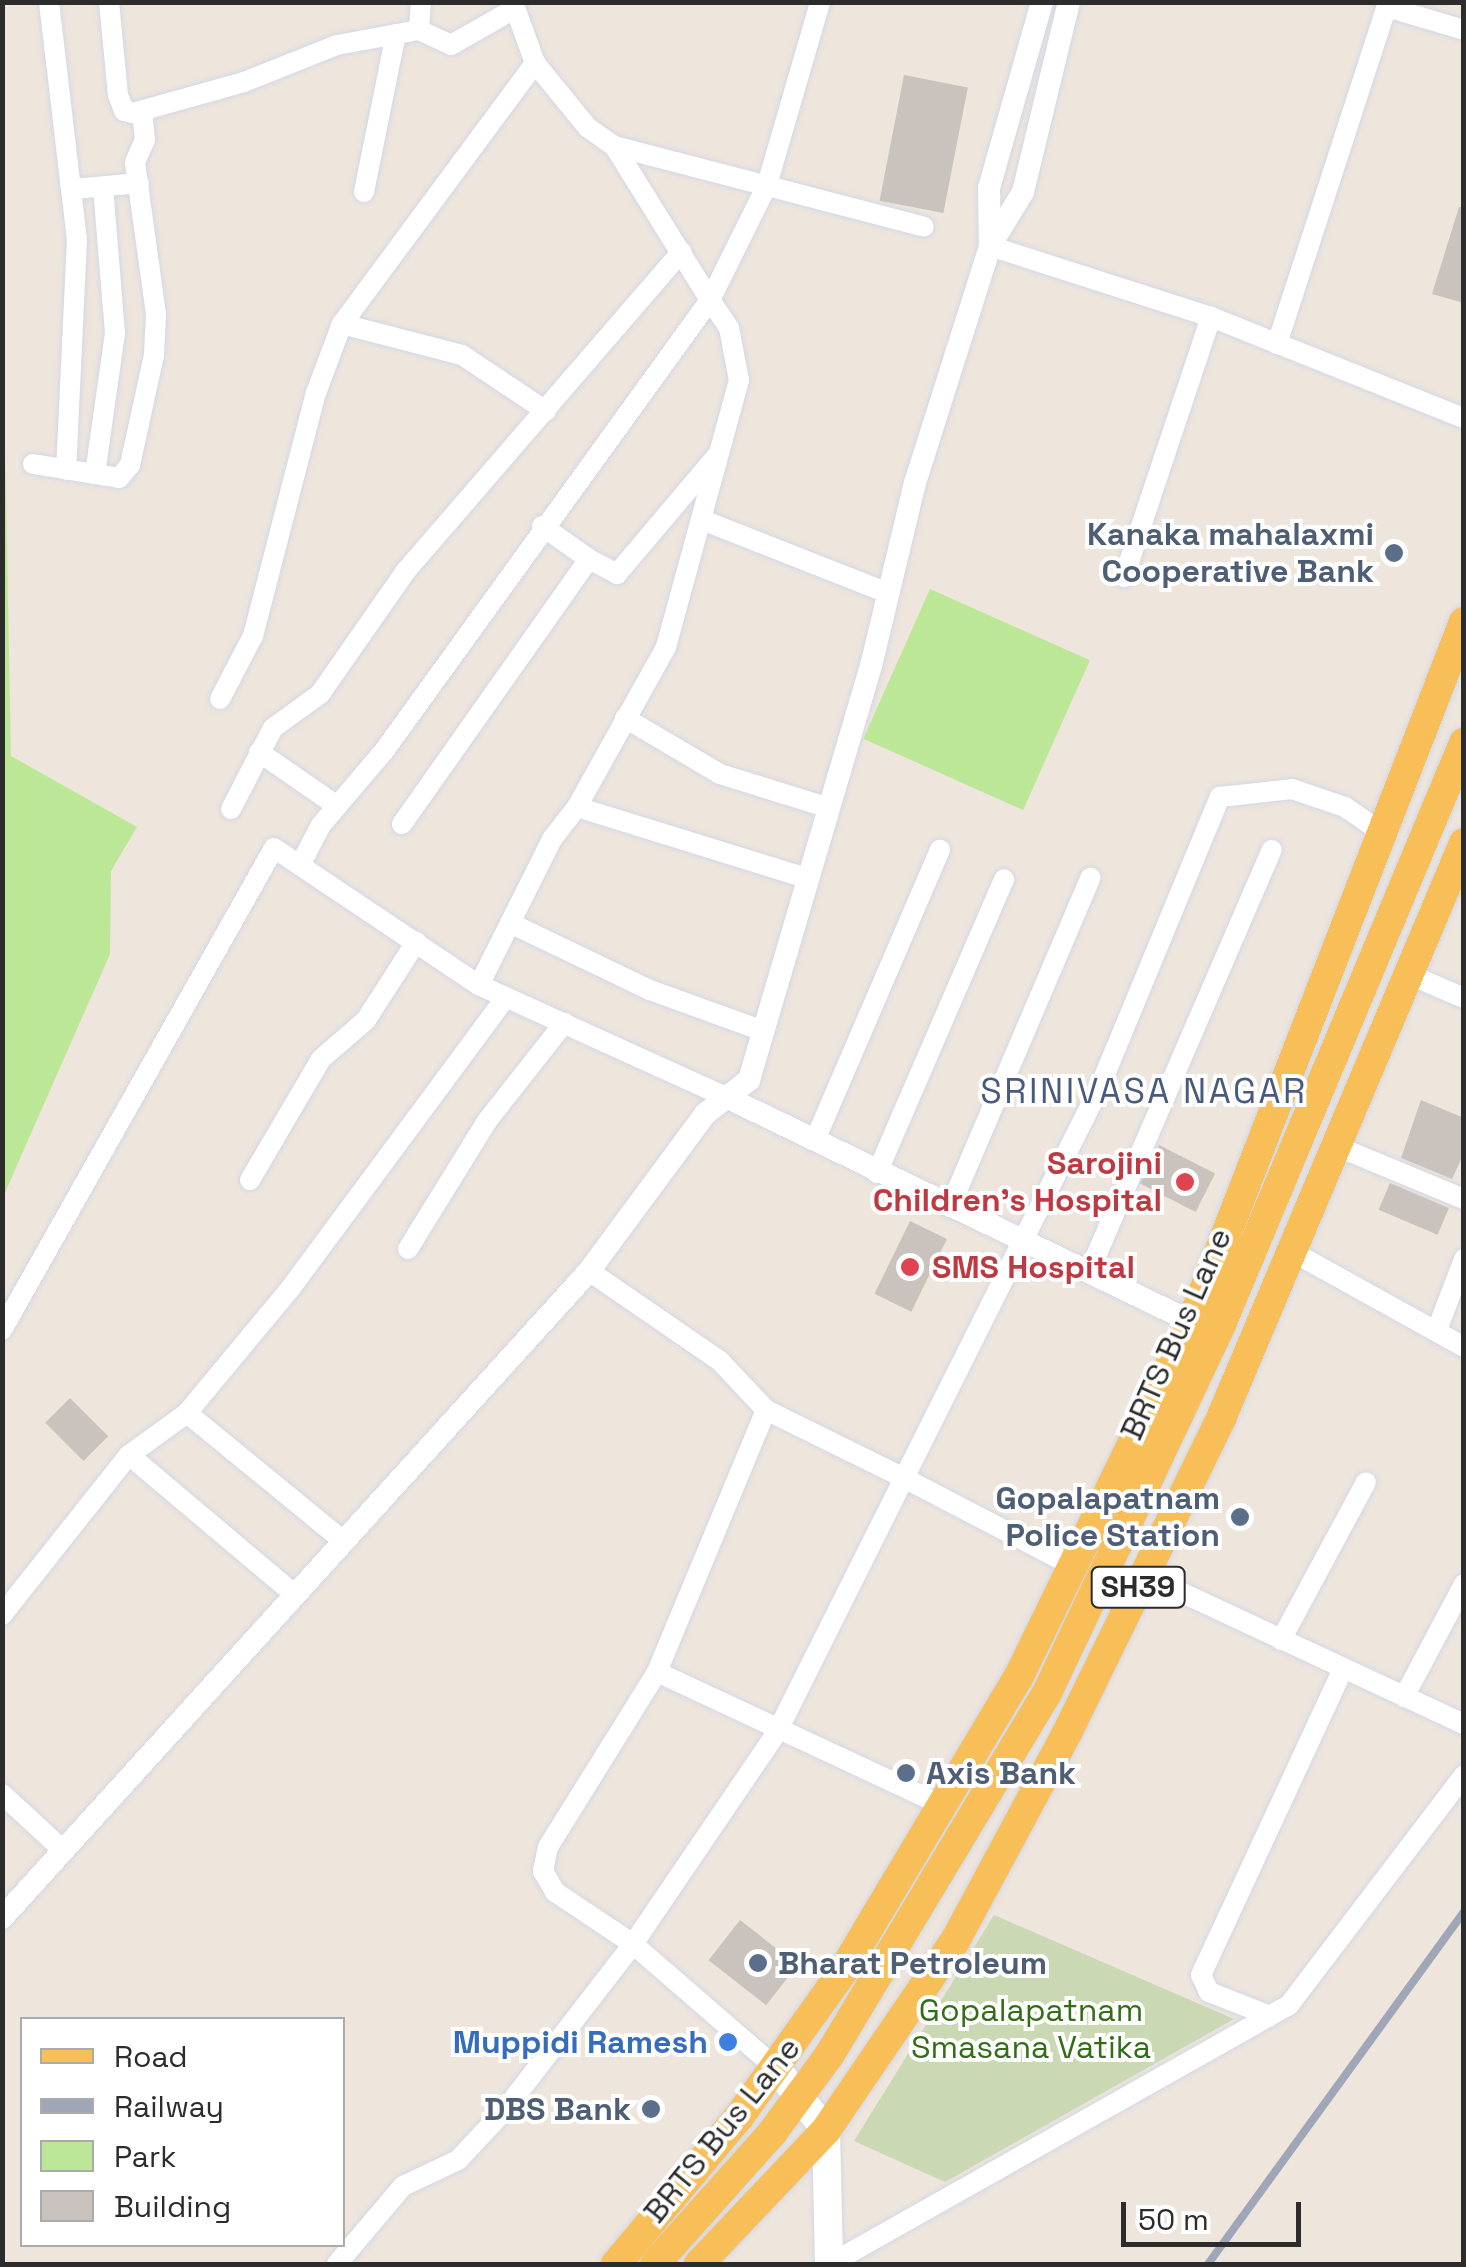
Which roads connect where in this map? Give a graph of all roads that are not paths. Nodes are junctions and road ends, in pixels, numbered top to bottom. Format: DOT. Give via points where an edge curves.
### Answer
graph roads {
  1 [pos="49,2"];
  2 [pos="109,2"];
  3 [pos="421,2"];
  4 [pos="820,2"];
  5 [pos="1042,2"];
  6 [pos="1069,2"];
  7 [pos="1387,5"];
  8 [pos="513,6"];
  9 [pos="419,30"];
  10 [pos="1464,30"];
  11 [pos="396,34"];
  12 [pos="535,63"];
  13 [pos="142,112"];
  14 [pos="614,146"];
  15 [pos="139,183"];
  16 [pos="768,185"];
  17 [pos="103,186"];
  18 [pos="74,189"];
  19 [pos="364,192"];
  20 [pos="924,227"];
  21 [pos="990,246"];
  22 [pos="681,252"];
  23 [pos="710,300"];
  24 [pos="1211,318"];
  25 [pos="342,324"];
  26 [pos="1277,344"];
  27 [pos="546,411"];
  28 [pos="1464,418"];
  29 [pos="717,455"];
  30 [pos="33,464"];
  31 [pos="66,470"];
  32 [pos="95,474"];
  33 [pos="705,520"];
  34 [pos="542,526"];
  35 [pos="589,560"];
  36 [pos="1124,576"];
  37 [pos="888,593"];
  38 [pos="1464,622"];
  39 [pos="220,699"];
  40 [pos="626,718"];
  41 [pos="1464,743"];
  42 [pos="259,752"];
  43 [pos="338,806"];
  44 [pos="578,807"];
  45 [pos="231,808"];
  46 [pos="829,808"];
  47 [pos="402,824"];
  48 [pos="1384,834"];
  49 [pos="1464,843"];
  50 [pos="940,850"];
  51 [pos="1272,850"];
  52 [pos="300,865"];
  53 [pos="809,878"];
  54 [pos="1090,878"];
  55 [pos="1004,879"];
  56 [pos="510,924"];
  57 [pos="416,942"];
  58 [pos="1408,974"];
  59 [pos="479,985"];
  60 [pos="506,997"];
  61 [pos="1464,998"];
  62 [pos="564,1023"];
  63 [pos="764,1032"];
  64 [pos="726,1097"];
  65 [pos="816,1140"];
  66 [pos="1336,1146"];
  67 [pos="877,1173"];
  68 [pos="250,1180"];
  69 [pos="1464,1199"];
  70 [pos="950,1207"];
  71 [pos="1027,1242"];
  72 [pos="408,1248"];
  73 [pos="1291,1252"];
  74 [pos="1464,1259"];
  75 [pos="589,1272"];
  76 [pos="1089,1272"];
  77 [pos="1192,1322"];
  78 [pos="2,1330"];
  79 [pos="1436,1330"];
  80 [pos="1464,1347"];
  81 [pos="766,1410"];
  82 [pos="187,1413"];
  83 [pos="129,1455"];
  84 [pos="904,1478"];
  85 [pos="1366,1482"];
  86 [pos="342,1540"];
  87 [pos="1073,1566"];
  88 [pos="1144,1575"];
  89 [pos="1464,1584"];
  90 [pos="295,1595"];
  91 [pos="2,1615"];
  92 [pos="1281,1640"];
  93 [pos="1344,1669"];
  94 [pos="657,1672"];
  95 [pos="1404,1696"];
  96 [pos="1464,1724"];
  97 [pos="777,1732"];
  98 [pos="1464,1775"];
  99 [pos="2,1794"];
  100 [pos="942,1805"];
  101 [pos="64,1851"];
  102 [pos="2,1918"];
  103 [pos="632,1944"];
  104 [pos="1270,2016"];
  105 [pos="774,2066"];
  106 [pos="801,2093"];
  107 [pos="826,2130"];
  108 [pos="336,2264"];
  109 [pos="616,2264"];
  110 [pos="655,2264"];
  111 [pos="699,2264"];
  112 [pos="829,2264"];
  1 -- 18 [label="street"];
  2 -- 13 [label="street" via="120,104 124,111"];
  3 -- 9 [label="street"];
  4 -- 16 [label="street"];
  5 -- 21 [label="street" via="990,188"];
  6 -- 21 [label="street" via="1023,192"];
  7 -- 10 [label="street"];
  7 -- 26 [label="street"];
  8 -- 9 [label="street" via="451,44"];
  8 -- 12 [label="street"];
  9 -- 11 [label="street"];
  11 -- 13 [label="street" via="337,45"];
  11 -- 19 [label="street"];
  12 -- 14 [label="street" via="588,128"];
  12 -- 25 [label="street"];
  13 -- 15 [label="street"];
  14 -- 16 [label="street"];
  14 -- 22 [label="street"];
  15 -- 17 [label="street"];
  15 -- 32 [label="street" via="156,314 154,355 130,466 119,478"];
  16 -- 20 [label="street"];
  16 -- 23 [label="street"];
  17 -- 18 [label="street"];
  17 -- 32 [label="street" via="115,333"];
  18 -- 31 [label="street" via="78,282"];
  21 -- 24 [label="street"];
  21 -- 37 [label="street" via="914,482"];
  22 -- 23 [label="street"];
  22 -- 27 [label="street"];
  23 -- 29 [label="street" via="729,328 739,380"];
  23 -- 34 [label="street"];
  24 -- 26 [label="street"];
  24 -- 36 [label="street"];
  25 -- 27 [label="street" via="462,356"];
  25 -- 39 [label="street" via="316,393 253,636"];
  26 -- 28 [label="street"];
  27 -- 42 [label="street" via="406,572 320,694 273,728"];
  29 -- 33 [label="street"];
  29 -- 35 [label="street" via="617,574"];
  30 -- 31 [label="street"];
  31 -- 32 [label="street"];
  33 -- 37 [label="street"];
  33 -- 40 [label="street" via="666,647"];
  34 -- 35 [label="street"];
  34 -- 43 [label="street"];
  35 -- 47 [label="street"];
  37 -- 46 [label="street"];
  38 -- 48 [label="main road, SH39"];
  40 -- 44 [label="street"];
  40 -- 46 [label="street" via="720,774"];
  41 -- 106 [label="main road, BRTS Bus Lane" via="1131,1523 1046,1695 961,1844"];
  42 -- 43 [label="street"];
  42 -- 45 [label="street"];
  43 -- 52 [label="street"];
  44 -- 53 [label="street"];
  44 -- 56 [label="street" via="552,839"];
  46 -- 53 [label="street"];
  48 -- 71 [label="street" via="1345,806 1292,789 1220,796"];
  48 -- 77 [label="main road, SH39"];
  49 -- 58 [label="main road, SH39"];
  50 -- 65 [label="street"];
  51 -- 76 [label="street"];
  52 -- 57 [label="street"];
  52 -- 78 [label="street" via="274,848"];
  53 -- 63 [label="street"];
  54 -- 70 [label="street"];
  55 -- 67 [label="street"];
  56 -- 59 [label="street"];
  56 -- 63 [label="street" via="650,990"];
  57 -- 59 [label="street"];
  57 -- 68 [label="street" via="366,1020 320,1059"];
  58 -- 61 [label="street"];
  58 -- 66 [label="main road, SH39"];
  59 -- 60 [label="street"];
  60 -- 62 [label="street"];
  60 -- 82 [label="street" via="290,1289"];
  62 -- 64 [label="street"];
  62 -- 72 [label="street" via="487,1122"];
  63 -- 64 [label="street" via="749,1080"];
  64 -- 65 [label="street"];
  64 -- 75 [label="street" via="705,1114"];
  65 -- 67 [label="street"];
  66 -- 69 [label="street"];
  66 -- 73 [label="main road, SH39"];
  67 -- 70 [label="street"];
  70 -- 71 [label="street"];
  71 -- 76 [label="street"];
  71 -- 84 [label="street"];
  73 -- 79 [label="street"];
  73 -- 88 [label="main road, SH39" via="1222,1416"];
  74 -- 79 [label="street"];
  75 -- 81 [label="street" via="720,1361"];
  75 -- 86 [label="street"];
  76 -- 77 [label="street"];
  77 -- 87 [label="main road, SH39"];
  79 -- 80 [label="street"];
  81 -- 84 [label="street"];
  81 -- 94 [label="street"];
  82 -- 83 [label="street"];
  82 -- 86 [label="street"];
  83 -- 90 [label="street"];
  83 -- 91 [label="street"];
  84 -- 87 [label="street"];
  84 -- 97 [label="street"];
  85 -- 92 [label="street"];
  86 -- 90 [label="street"];
  87 -- 100 [label="main road, SH39" via="1018,1678"];
  88 -- 92 [label="street"];
  88 -- 107 [label="main road, SH39" via="955,1941"];
  89 -- 95 [label="street"];
  90 -- 101 [label="street"];
  92 -- 93 [label="street"];
  93 -- 95 [label="street"];
  93 -- 104 [label="street" via="1201,1975 1208,1992"];
  94 -- 97 [label="street"];
  94 -- 103 [label="street" via="548,1847 543,1870 555,1892"];
  95 -- 96 [label="street"];
  97 -- 100 [label="street"];
  97 -- 103 [label="street"];
  98 -- 104 [label="street" via="1289,2004"];
  99 -- 101 [label="street"];
  100 -- 105 [label="main road, SH39" via="842,1971"];
  101 -- 102 [label="street"];
  103 -- 105 [label="street"];
  103 -- 108 [label="street" via="504,2111 458,2160 403,2186"];
  104 -- 112 [label="street"];
  105 -- 106 [label="main road"];
  105 -- 109 [label="main road, SH39" via="676,2199"];
  106 -- 107 [label="main road"];
  106 -- 110 [label="main road, BRTS Bus Lane"];
  107 -- 111 [label="main road, SH39"];
  107 -- 112 [label="main road"];
}
